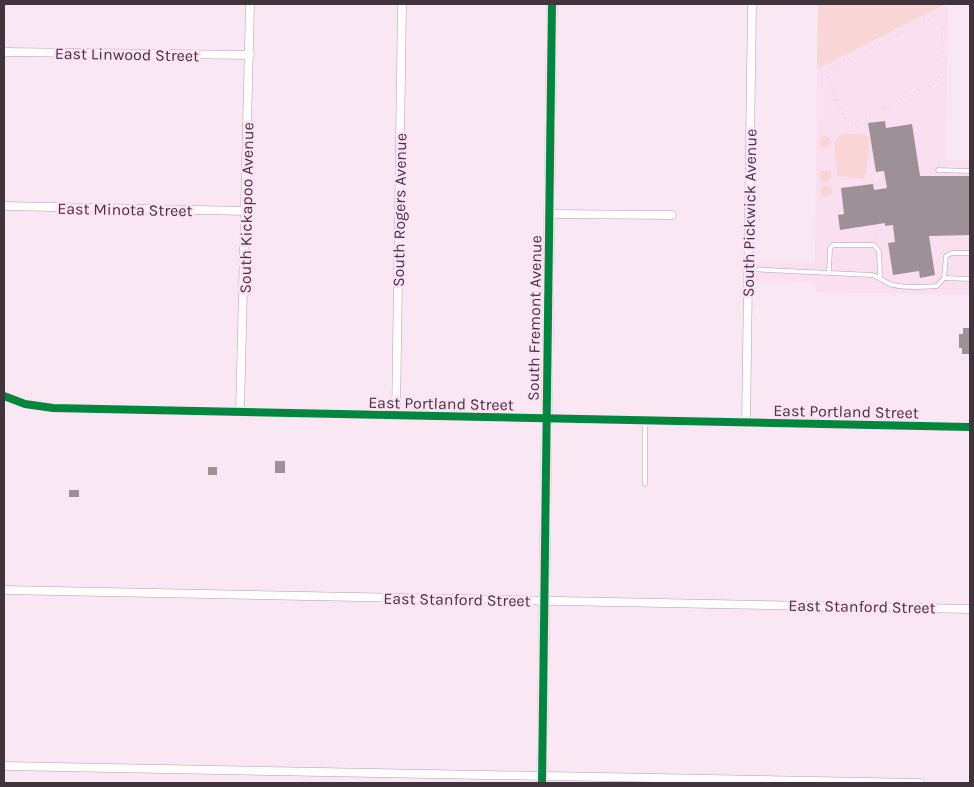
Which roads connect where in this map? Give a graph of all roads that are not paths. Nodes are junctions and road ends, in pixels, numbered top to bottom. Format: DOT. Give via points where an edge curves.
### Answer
graph roads {
  1 [pos="250,4"];
  2 [pos="402,4"];
  3 [pos="552,4"];
  4 [pos="752,4"];
  5 [pos="4,52"];
  6 [pos="250,55"];
  7 [pos="938,170"];
  8 [pos="970,171"];
  9 [pos="4,206"];
  10 [pos="246,211"];
  11 [pos="549,214"];
  12 [pos="672,215"];
  13 [pos="970,253"];
  14 [pos="748,268"];
  15 [pos="829,273"];
  16 [pos="880,277"];
  17 [pos="944,278"];
  18 [pos="970,279"];
  19 [pos="4,396"];
  20 [pos="240,412"];
  21 [pos="396,416"];
  22 [pos="547,419"];
  23 [pos="645,421"];
  24 [pos="746,423"];
  25 [pos="970,427"];
  26 [pos="645,484"];
  27 [pos="4,590"];
  28 [pos="544,600"];
  29 [pos="970,608"];
  30 [pos="4,766"];
  31 [pos="542,780"];
  32 [pos="920,783"];
  1 -- 6 [label="street, South Kickapoo Avenue"];
  2 -- 21 [label="street, South Rogers Avenue"];
  3 -- 11 [label="street, South Fremont Avenue"];
  4 -- 14 [label="street, South Pickwick Avenue"];
  5 -- 6 [label="street, East Linwood Street"];
  6 -- 10 [label="street, South Kickapoo Avenue"];
  7 -- 8 [label="lane"];
  9 -- 10 [label="street, East Minota Street"];
  10 -- 20 [label="street, South Kickapoo Avenue"];
  11 -- 12 [label="street"];
  11 -- 22 [label="street, South Fremont Avenue"];
  13 -- 17 [label="lane" via="946,256"];
  14 -- 15 [label="lane"];
  14 -- 24 [label="street, South Pickwick Avenue"];
  15 -- 16 [label="lane"];
  15 -- 16 [label="lane" via="830,248 833,245 874,245 879,251"];
  16 -- 17 [label="lane" via="894,285 931,287 937,286"];
  17 -- 18 [label="lane"];
  19 -- 20 [label="street, East Portland Street" via="25,404 53,408"];
  20 -- 21 [label="street, East Portland Street"];
  21 -- 22 [label="street, East Portland Street"];
  22 -- 23 [label="street, East Portland Street"];
  22 -- 28 [label="street, South Fremont Avenue"];
  23 -- 24 [label="street, East Portland Street"];
  23 -- 26 [label="lane"];
  24 -- 25 [label="street, East Portland Street"];
  27 -- 28 [label="street, East Stanford Street"];
  28 -- 29 [label="street, East Stanford Street"];
  28 -- 31 [label="street, South Fremont Avenue"];
  30 -- 31 [label="street"];
  31 -- 32 [label="street"];
}
